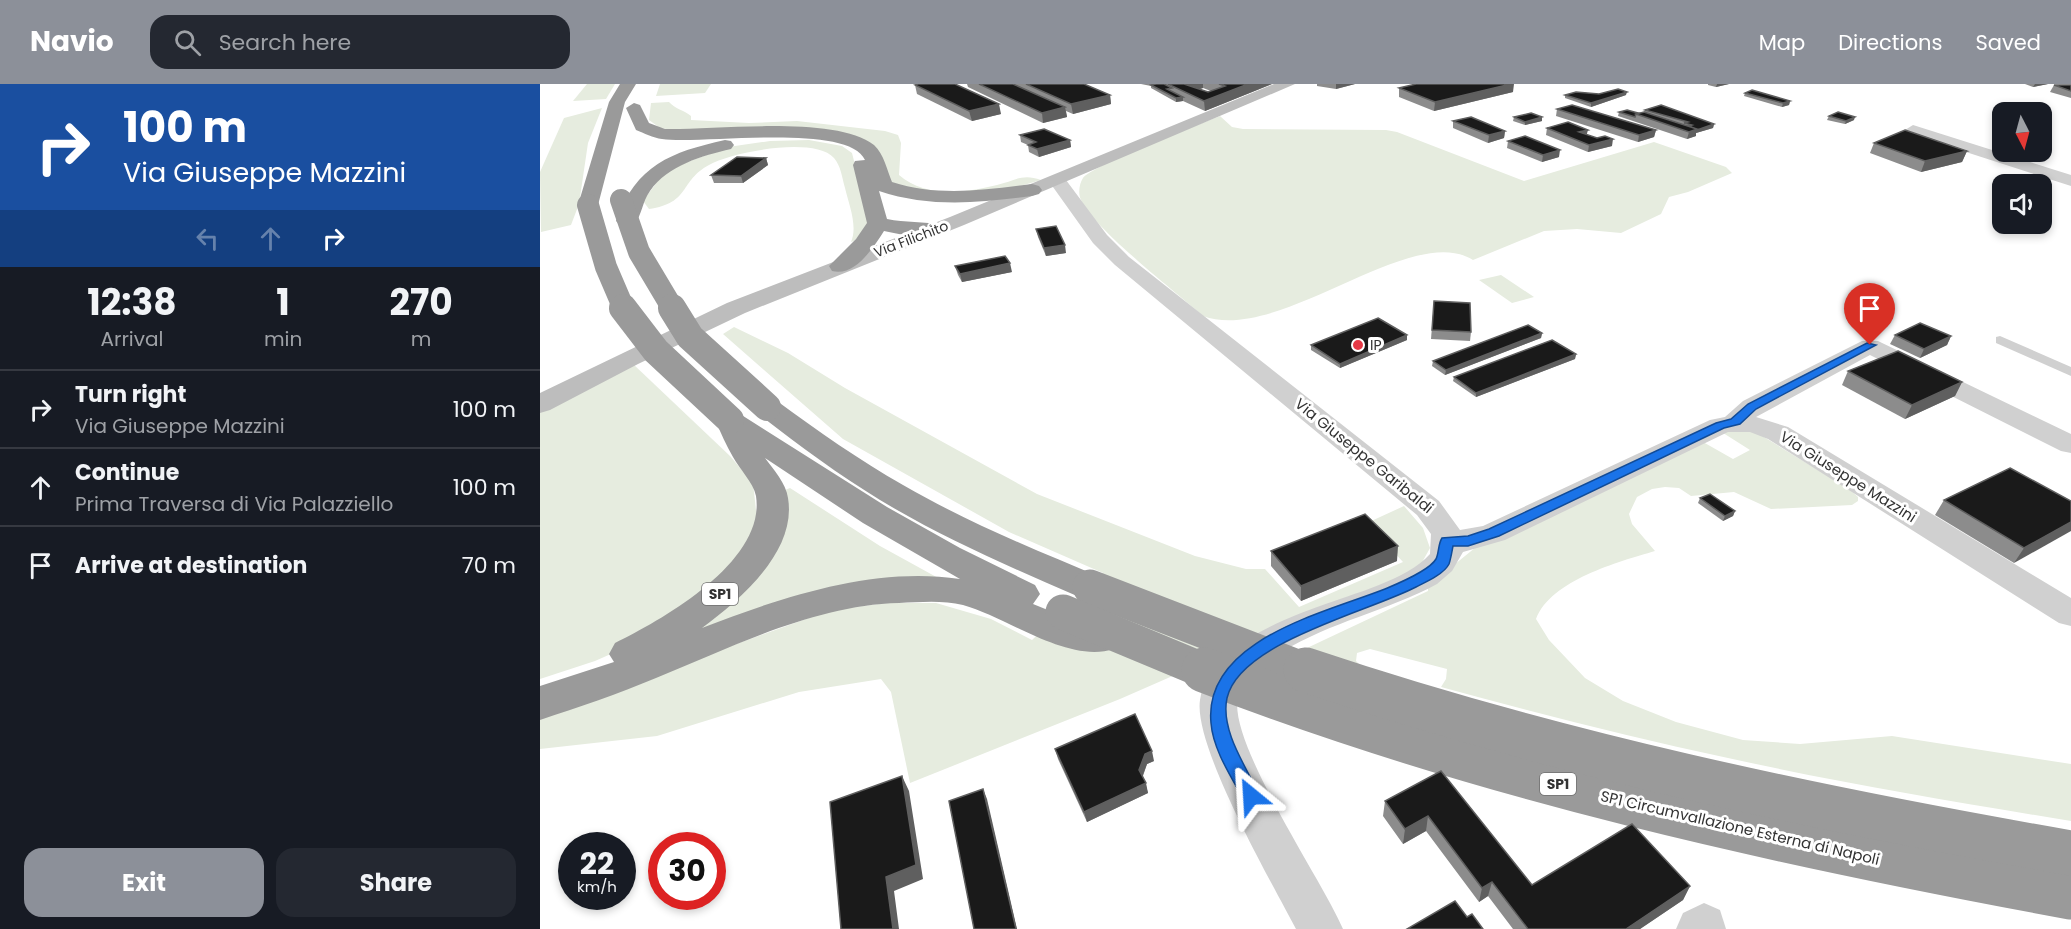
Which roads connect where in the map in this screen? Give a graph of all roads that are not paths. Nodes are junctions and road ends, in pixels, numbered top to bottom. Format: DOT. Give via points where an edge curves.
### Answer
graph roads {
  1 [pos="628,84"];
  2 [pos="646,84"];
  3 [pos="1287,84"];
  4 [pos="634,108"];
  5 [pos="1913,130"];
  6 [pos="627,132"];
  7 [pos="2071,181"];
  8 [pos="1044,185"];
  9 [pos="943,199"];
  10 [pos="957,221"];
  11 [pos="878,223"];
  12 [pos="933,230"];
  13 [pos="840,266"];
  14 [pos="2000,340"];
  15 [pos="2071,372"];
  16 [pos="540,404"];
  17 [pos="730,420"];
  18 [pos="1735,422"];
  19 [pos="2071,445"];
  20 [pos="1447,541"];
  21 [pos="1067,609"];
  22 [pos="2071,614"];
  23 [pos="540,688"];
  24 [pos="540,703"];
  25 [pos="2071,853"];
  26 [pos="2071,897"];
  27 [pos="1320,929"];
  1 -- 17 [label="highway, SP1 Circumvallazione Esterna di Napoli / SP1, bridge" via="617,102 588,205 603,258 621,303 649,343"];
  2 -- 4 [label="highway"];
  3 -- 8 [label="street, Via Filichito"];
  4 -- 6 [label="highway"];
  4 -- 9 [label="highway" via="642,126 663,134 805,134 860,143 870,150 884,186 901,193"];
  5 -- 7 [label="street"];
  8 -- 9 [label="highway"];
  8 -- 10 [label="street, Via Filichito"];
  8 -- 20 [label="street, Via Giuseppe Garibaldi" via="1122,261 1428,508 1440,519"];
  9 -- 10 [label="highway" via="955,208"];
  10 -- 12 [label="street, Via Filichito"];
  11 -- 12 [label="highway"];
  11 -- 13 [label="highway" via="864,244"];
  11 -- 21 [label="highway, SP1 Circumvallazione Esterna di Napoli / SP1, bridge" via="857,151 816,138 741,142 689,156 656,171 625,201 639,252 690,337 767,407 866,477 998,548"];
  12 -- 13 [label="street, Via Filichito"];
  13 -- 16 [label="street, Via Filichito" via="736,308"];
  14 -- 15 [label="lane"];
  17 -- 21 [label="highway, SP1 Circumvallazione Esterna di Napoli / SP1" via="898,531 967,568"];
  17 -- 23 [label="highway, SP1" via="746,455 761,471 773,497 773,521 760,548 736,580 703,609 647,646 605,666"];
  18 -- 19 [label="street" via="1752,407 1870,345"];
  18 -- 20 [label="street" via="1494,533 1468,541"];
  18 -- 22 [label="street, Via Giuseppe Mazzini" via="1778,433"];
  20 -- 27 [label="street" via="1442,563 1424,576 1274,639 1245,658 1231,674 1219,699 1220,725 1232,759"];
  21 -- 24 [label="highway" via="984,600 951,590 872,593 787,614"];
  21 -- 25 [label="highway, SP1 Circumvallazione Esterna di Napoli / SP1, bridge" via="1292,666 1541,741 1683,777 1820,807"];
  21 -- 26 [label="highway, SP1 Circumvallazione Esterna di Napoli / SP1, bridge" via="1162,655 1274,697 1535,778 1841,853"];
}
